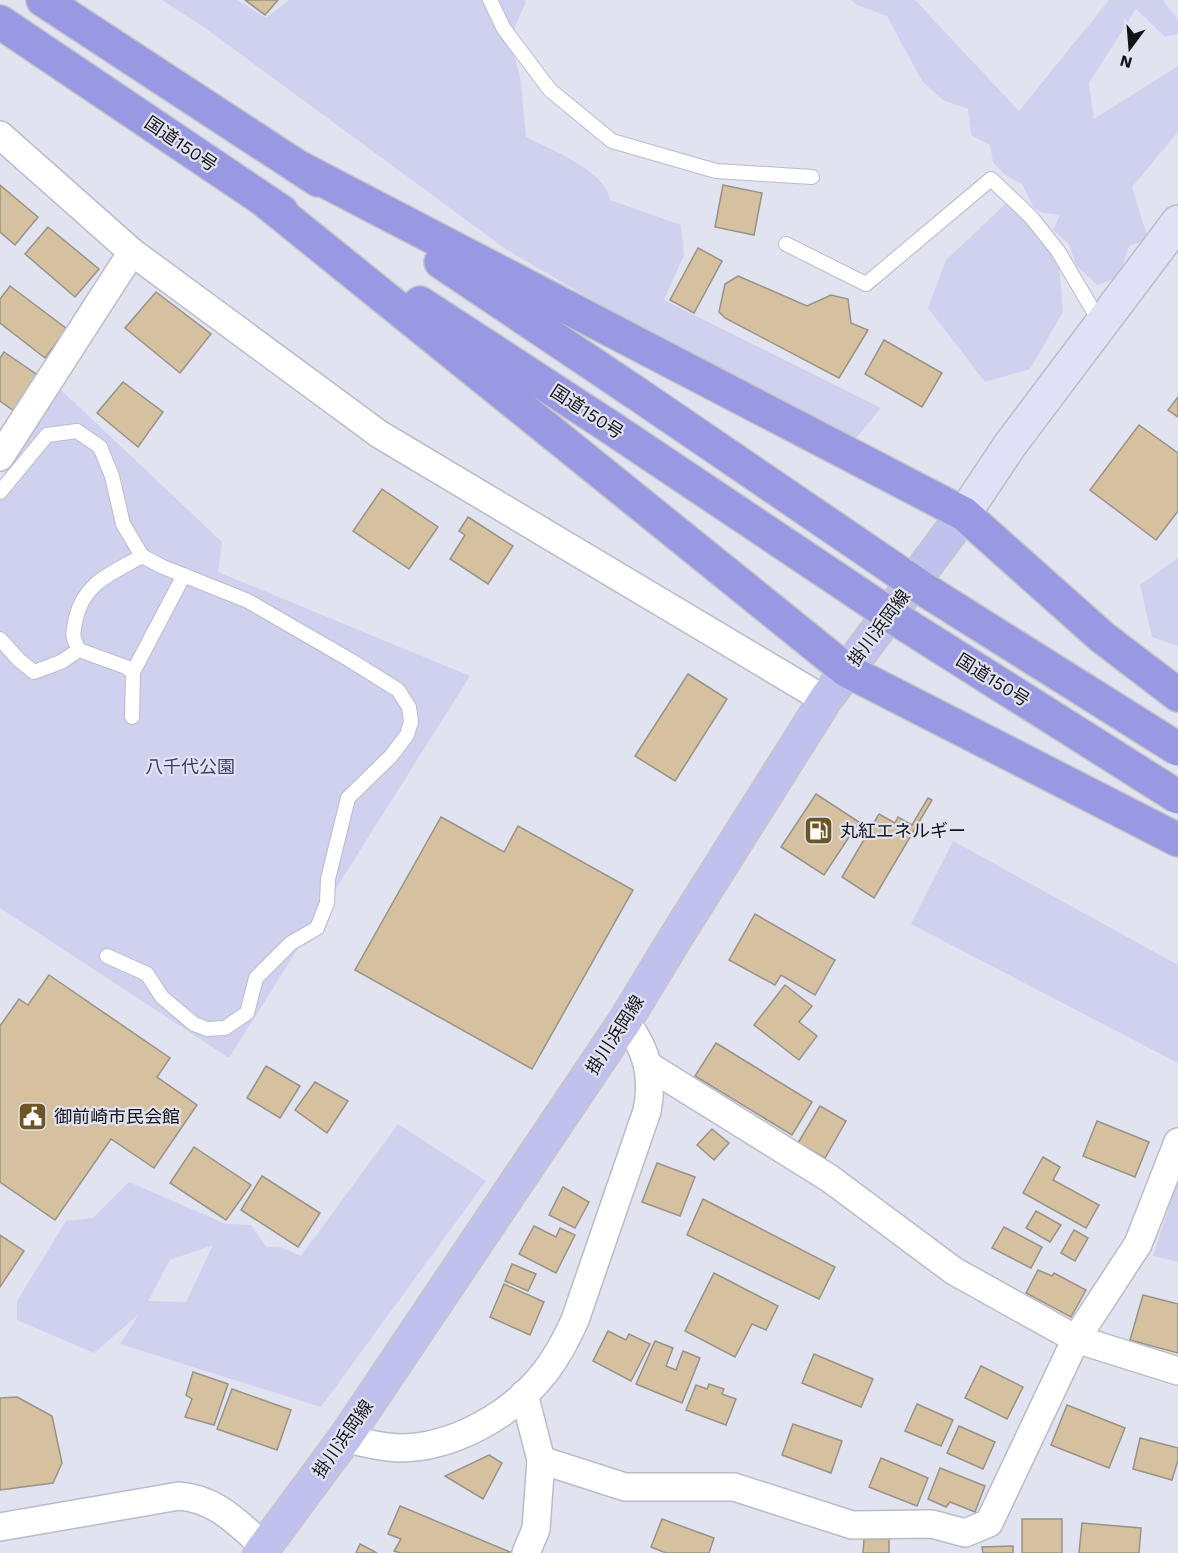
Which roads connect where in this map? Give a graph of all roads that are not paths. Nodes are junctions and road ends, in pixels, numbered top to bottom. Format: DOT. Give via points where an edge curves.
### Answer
graph roads {
  1 [pos="44,0"];
  2 [pos="490,0"];
  3 [pos="0,22"];
  4 [pos="0,135"];
  5 [pos="300,168"];
  6 [pos="812,177"];
  7 [pos="265,201"];
  8 [pos="1178,222"];
  9 [pos="786,244"];
  10 [pos="132,252"];
  11 [pos="1101,324"];
  12 [pos="4,441"];
  13 [pos="0,492"];
  14 [pos="964,514"];
  15 [pos="142,556"];
  16 [pos="184,575"];
  17 [pos="0,639"];
  18 [pos="79,650"];
  19 [pos="846,670"];
  20 [pos="133,672"];
  21 [pos="1178,695"];
  22 [pos="825,700"];
  23 [pos="132,717"];
  24 [pos="1178,749"];
  25 [pos="1178,797"];
  26 [pos="1178,840"];
  27 [pos="107,956"];
  28 [pos="625,1021"];
  29 [pos="649,1066"];
  30 [pos="1178,1142"];
  31 [pos="1076,1339"];
  32 [pos="1178,1371"];
  33 [pos="524,1394"];
  34 [pos="345,1438"];
  35 [pos="541,1460"];
  36 [pos="0,1527"];
  37 [pos="262,1550"];
  38 [pos="526,1553"];
  1 -- 5 [label="highway"];
  2 -- 6 [label="lane" via="504,29 550,90 612,141 716,171"];
  3 -- 7 [label="highway, 国道150号"];
  4 -- 10 [label="street"];
  5 -- 14 [label="highway"];
  5 -- 24 [label="highway, bridge" via="922,588"];
  7 -- 19 [label="highway"];
  7 -- 25 [label="highway, 国道150号, bridge" via="898,620"];
  8 -- 11 [label="street"];
  9 -- 11 [label="lane" via="866,284 991,179 1031,217 1058,251"];
  10 -- 12 [label="street"];
  10 -- 22 [label="street" via="379,434"];
  11 -- 14 [label="street" via="1010,445"];
  13 -- 15 [label="lane" via="46,435 77,431 100,447 112,476 123,524"];
  14 -- 19 [label="main road, 掛川浜岡線"];
  14 -- 21 [label="highway" via="1102,637"];
  15 -- 16 [label="lane"];
  15 -- 18 [label="lane" via="90,587 79,604 72,637"];
  16 -- 20 [label="lane"];
  16 -- 27 [label="lane" via="248,601 398,690 409,707 411,722 407,735 391,756 348,798 328,879 327,903 317,928 291,943 256,978 247,1012 225,1028 207,1029 194,1024 162,997 147,974"];
  17 -- 18 [label="lane" via="34,672"];
  18 -- 20 [label="lane"];
  19 -- 22 [label="main road, 掛川浜岡線"];
  19 -- 26 [label="highway"];
  20 -- 23 [label="lane"];
  22 -- 28 [label="main road, 掛川浜岡線"];
  28 -- 29 [label="street" via="644,1050"];
  28 -- 34 [label="main road, 掛川浜岡線"];
  29 -- 31 [label="street" via="829,1178 954,1271"];
  29 -- 33 [label="street" via="647,1110 575,1320 545,1372"];
  30 -- 31 [label="street" via="1138,1244"];
  31 -- 32 [label="street"];
  31 -- 35 [label="street" via="989,1523 965,1533 932,1524 852,1525 734,1487 625,1487"];
  33 -- 34 [label="street" via="484,1423 439,1442 401,1448"];
  33 -- 35 [label="street"];
  34 -- 37 [label="main road, 掛川浜岡線"];
  35 -- 38 [label="street" via="536,1529"];
  36 -- 37 [label="street" via="166,1497 186,1497 218,1507"];
}
